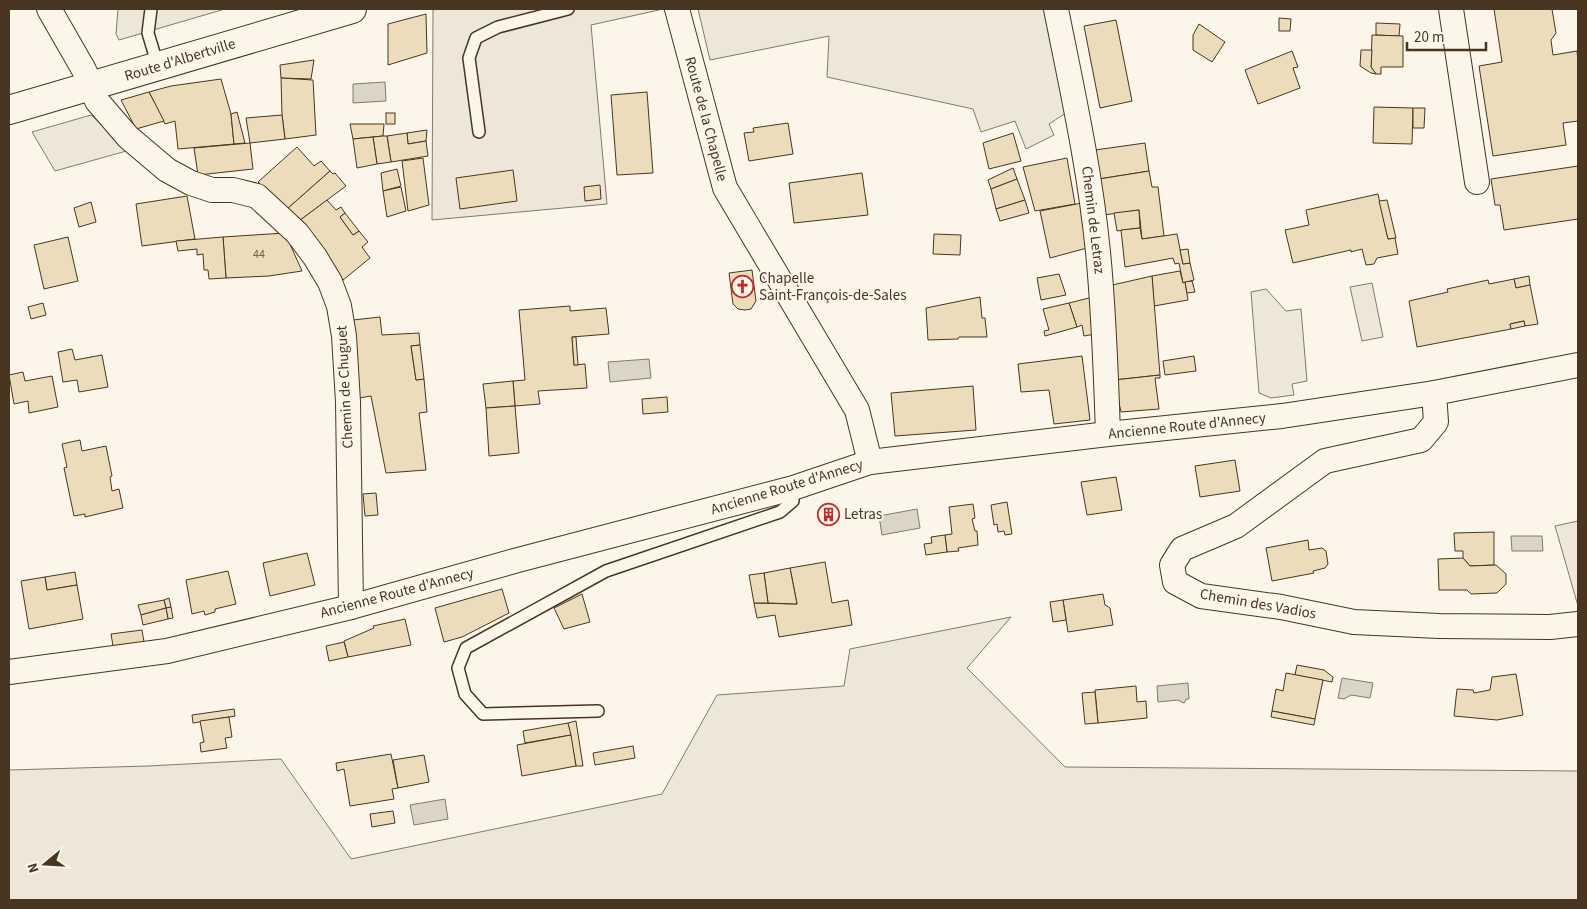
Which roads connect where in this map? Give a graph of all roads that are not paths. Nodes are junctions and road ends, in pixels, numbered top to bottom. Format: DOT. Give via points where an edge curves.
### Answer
graph roads {
  1 [pos="49,9"];
  2 [pos="151,9"];
  3 [pos="352,9"];
  4 [pos="568,9"];
  5 [pos="677,9"];
  6 [pos="1056,9"];
  7 [pos="1450,9"];
  8 [pos="158,66"];
  9 [pos="91,86"];
  10 [pos="9,110"];
  11 [pos="479,132"];
  12 [pos="1477,182"];
  13 [pos="1578,365"];
  14 [pos="1434,393"];
  15 [pos="1108,434"];
  16 [pos="870,462"];
  17 [pos="793,488"];
  18 [pos="352,607"];
  19 [pos="1578,624"];
  20 [pos="9,672"];
  21 [pos="598,711"];
  1 -- 9 [label="street, Chemin de Chuguet"];
  2 -- 8 [label="lane" via="148,33"];
  3 -- 8 [label="main road, Route d'Albertville"];
  4 -- 11 [label="lane" via="498,27 476,38 469,58"];
  5 -- 16 [label="street, Route de la Chapelle" via="725,188 857,410"];
  6 -- 15 [label="street, Chemin de Letraz" via="1082,142 1098,250"];
  7 -- 12 [label="street"];
  8 -- 9 [label="main road, Route d'Albertville"];
  9 -- 10 [label="main road, Route d'Albertville"];
  9 -- 18 [label="street, Chemin de Chuguet" via="97,101 128,137 167,170 212,190 233,190 258,196 297,233 330,282 339,306 344,336"];
  13 -- 14 [label="street, Ancienne Route d'Annecy"];
  14 -- 15 [label="street, Ancienne Route d'Annecy" via="1282,416"];
  14 -- 19 [label="street, Chemin des Vadios" via="1436,422 1421,440 1325,461 1236,526 1182,549 1172,565 1176,582 1201,596 1354,622 1550,627"];
  15 -- 16 [label="street, Ancienne Route d'Annecy"];
  16 -- 17 [label="street, Ancienne Route d'Annecy"];
  17 -- 18 [label="street, Ancienne Route d'Annecy"];
  17 -- 21 [label="lane" via="793,501 780,512 606,571 466,648 458,668 465,694 483,714"];
  18 -- 20 [label="street, Ancienne Route d'Annecy" via="167,652"];
}
